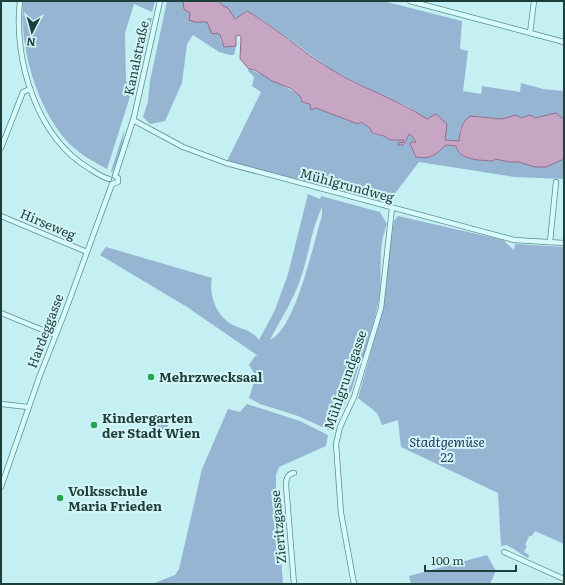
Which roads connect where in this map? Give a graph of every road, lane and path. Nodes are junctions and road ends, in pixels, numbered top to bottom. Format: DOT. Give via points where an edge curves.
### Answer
graph roads {
  1 [pos="20,1"];
  2 [pos="160,1"];
  3 [pos="410,1"];
  4 [pos="534,1"];
  5 [pos="530,33"];
  6 [pos="564,42"];
  7 [pos="30,89"];
  8 [pos="133,120"];
  9 [pos="1,148"];
  10 [pos="115,176"];
  11 [pos="109,179"];
  12 [pos="556,182"];
  13 [pos="112,184"];
  14 [pos="392,208"];
  15 [pos="1,216"];
  16 [pos="550,242"];
  17 [pos="564,243"];
  18 [pos="87,252"];
  19 [pos="1,313"];
  20 [pos="55,335"];
  21 [pos="1,404"];
  22 [pos="28,407"];
  23 [pos="294,473"];
  24 [pos="1,487"];
  25 [pos="504,552"];
  26 [pos="564,579"];
  27 [pos="294,584"];
  28 [pos="354,584"];
  1 -- 7 [label="street" via="23,57"];
  2 -- 8 [label="street, Kanalstraße"];
  3 -- 5 [label="street"];
  4 -- 5 [label="street"];
  5 -- 6 [label="street"];
  7 -- 9 [label="street" via="23,92"];
  7 -- 11 [label="street" via="43,118 63,149 80,163"];
  8 -- 10 [label="street"];
  8 -- 14 [label="street, Mühlgrundweg" via="183,147 220,162"];
  10 -- 11 [label="street"];
  10 -- 13 [label="street" via="118,182"];
  11 -- 13 [label="street"];
  12 -- 16 [label="street"];
  13 -- 18 [label="street, Hardeggasse"];
  14 -- 16 [label="street, Mühlgrundweg" via="514,240"];
  14 -- 28 [label="street, Mühlgrundgasse" via="381,308 354,397 340,427 336,444 344,534"];
  15 -- 18 [label="street, Hirseweg"];
  16 -- 17 [label="street, Mühlgrundweg"];
  18 -- 20 [label="street, Hardeggasse"];
  19 -- 20 [label="street"];
  20 -- 22 [label="street, Hardeggasse"];
  21 -- 22 [label="street"];
  22 -- 24 [label="street, Hardeggasse"];
  23 -- 27 [label="street, Zieritzgasse" via="286,478"];
  25 -- 26 [label="street"];
}
